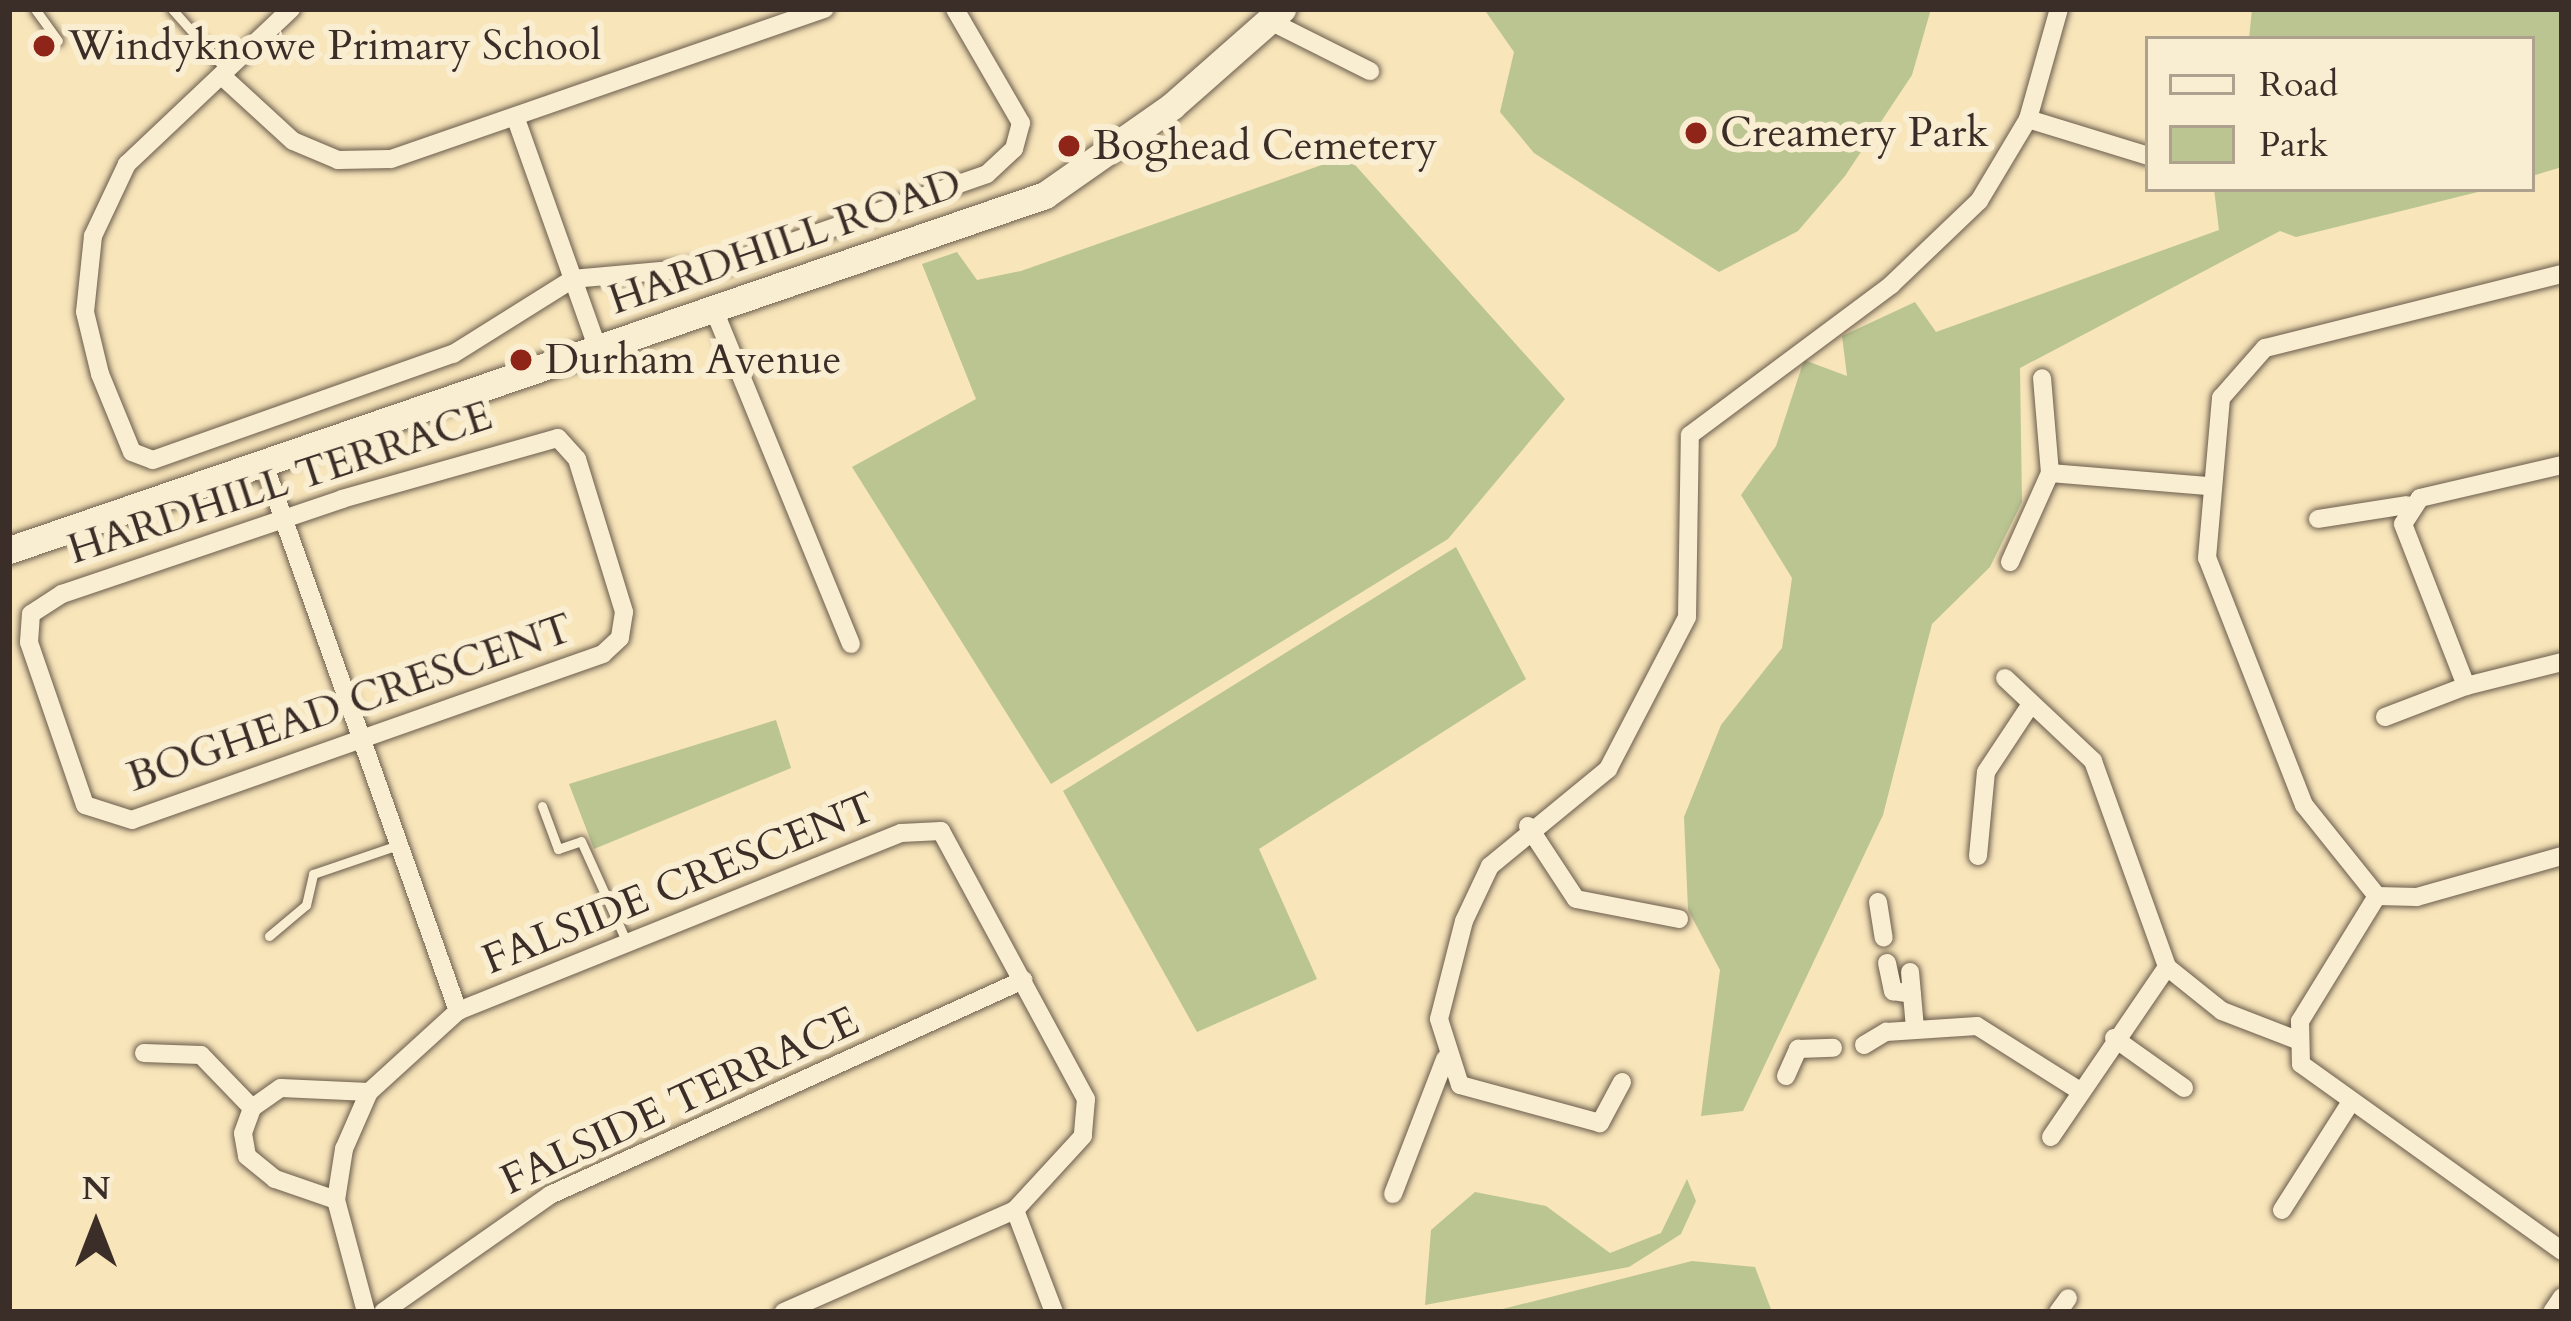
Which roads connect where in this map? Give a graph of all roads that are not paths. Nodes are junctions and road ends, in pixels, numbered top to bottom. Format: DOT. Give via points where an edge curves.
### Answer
graph roads {
  1 [pos="35,9"];
  2 [pos="172,9"];
  3 [pos="291,9"];
  4 [pos="825,9"];
  5 [pos="955,9"];
  6 [pos="2060,9"];
  7 [pos="1276,15"];
  8 [pos="58,41"];
  9 [pos="1370,71"];
  10 [pos="224,73"];
  11 [pos="516,119"];
  12 [pos="2028,119"];
  13 [pos="2145,156"];
  14 [pos="2562,274"];
  15 [pos="573,279"];
  16 [pos="714,310"];
  17 [pos="598,350"];
  18 [pos="2042,378"];
  19 [pos="558,438"];
  20 [pos="263,461"];
  21 [pos="2562,465"];
  22 [pos="2050,472"];
  23 [pos="2206,487"];
  24 [pos="2407,505"];
  25 [pos="285,519"];
  26 [pos="2318,519"];
  27 [pos="9,550"];
  28 [pos="2010,562"];
  29 [pos="31,614"];
  30 [pos="851,644"];
  31 [pos="2562,662"];
  32 [pos="2005,678"];
  33 [pos="2465,686"];
  34 [pos="2031,704"];
  35 [pos="2385,717"];
  36 [pos="365,740"];
  37 [pos="542,806"];
  38 [pos="1528,826"];
  39 [pos="400,844"];
  40 [pos="1978,856"];
  41 [pos="2562,856"];
  42 [pos="2377,896"];
  43 [pos="1878,902"];
  44 [pos="1679,919"];
  45 [pos="269,936"];
  46 [pos="1884,938"];
  47 [pos="626,943"];
  48 [pos="1887,963"];
  49 [pos="2167,968"];
  50 [pos="1910,972"];
  51 [pos="1023,980"];
  52 [pos="1912,994"];
  53 [pos="458,1011"];
  54 [pos="1916,1028"];
  55 [pos="2114,1039"];
  56 [pos="2296,1040"];
  57 [pos="1864,1045"];
  58 [pos="1833,1048"];
  59 [pos="144,1053"];
  60 [pos="1445,1059"];
  61 [pos="1786,1076"];
  62 [pos="1622,1082"];
  63 [pos="2184,1088"];
  64 [pos="2080,1091"];
  65 [pos="369,1092"];
  66 [pos="2349,1105"];
  67 [pos="251,1108"];
  68 [pos="2051,1137"];
  69 [pos="1393,1194"];
  70 [pos="336,1200"];
  71 [pos="1016,1210"];
  72 [pos="2282,1210"];
  73 [pos="2562,1251"];
  74 [pos="2562,1297"];
  75 [pos="366,1312"];
  76 [pos="382,1312"];
  77 [pos="784,1312"];
  78 [pos="1054,1312"];
  79 [pos="2552,1312"];
  1 -- 8 [label="lane"];
  2 -- 10 [label="lane"];
  3 -- 10 [label="street"];
  4 -- 11 [label="street"];
  5 -- 15 [label="street" via="1021,124 1015,149 987,174 726,265"];
  6 -- 12 [label="street"];
  7 -- 9 [label="street"];
  7 -- 16 [label="main road, HARDHILL ROAD" via="1046,195"];
  10 -- 11 [label="street" via="293,140 338,160 391,159"];
  10 -- 15 [label="street" via="127,164 84,269 100,374 132,452 153,460 453,354"];
  11 -- 15 [label="street"];
  12 -- 13 [label="street"];
  12 -- 38 [label="street" via="1979,200 1891,285 1717,404 1690,435 1687,617 1608,769"];
  14 -- 23 [label="street" via="2265,348 2221,398"];
  15 -- 17 [label="street"];
  16 -- 17 [label="main road, HARDHILL ROAD"];
  16 -- 30 [label="street"];
  17 -- 20 [label="main road, HARDHILL ROAD"];
  18 -- 22 [label="street"];
  19 -- 25 [label="street, HARDHILL TERRACE"];
  19 -- 36 [label="street, BOGHEAD CRESCENT" via="584,481 624,612 620,638 603,654"];
  20 -- 25 [label="street"];
  20 -- 27 [label="main road, HARDHILL ROAD"];
  21 -- 24 [label="street"];
  22 -- 23 [label="street"];
  22 -- 28 [label="street"];
  23 -- 42 [label="street" via="2206,558 2304,805 2347,872"];
  24 -- 26 [label="street"];
  24 -- 33 [label="street" via="2420,587"];
  25 -- 29 [label="street, HARDHILL TERRACE" via="62,593"];
  25 -- 36 [label="street"];
  29 -- 36 [label="street, BOGHEAD CRESCENT" via="29,642 98,816 132,820"];
  31 -- 33 [label="street"];
  32 -- 34 [label="street"];
  33 -- 35 [label="street"];
  34 -- 40 [label="street" via="1986,772"];
  34 -- 49 [label="street" via="2093,761"];
  36 -- 39 [label="street"];
  37 -- 47 [label="lane" via="558,849 581,841"];
  38 -- 44 [label="street" via="1576,899"];
  38 -- 60 [label="street" via="1490,866 1464,921 1439,1019"];
  39 -- 45 [label="lane" via="313,874 306,905"];
  39 -- 53 [label="street"];
  41 -- 42 [label="street" via="2417,897"];
  42 -- 56 [label="street"];
  43 -- 46 [label="street"];
  47 -- 51 [label="street, FALSIDE CRESCENT" via="901,833 941,831"];
  47 -- 53 [label="street, FALSIDE CRESCENT"];
  48 -- 52 [label="street" via="1893,991"];
  49 -- 55 [label="street"];
  49 -- 56 [label="street" via="2222,1011"];
  50 -- 52 [label="street"];
  51 -- 71 [label="street, FALSIDE CRESCENT" via="1088,1118 1073,1157"];
  51 -- 76 [label="street, FALSIDE TERRACE" via="550,1196"];
  52 -- 54 [label="street"];
  53 -- 65 [label="street, FALSIDE CRESCENT"];
  54 -- 57 [label="street"];
  54 -- 64 [label="street" via="1977,1026"];
  55 -- 63 [label="street"];
  55 -- 64 [label="street"];
  56 -- 66 [label="street" via="2301,1064"];
  58 -- 61 [label="street" via="1798,1048"];
  59 -- 67 [label="street" via="201,1054"];
  60 -- 62 [label="street" via="1460,1084 1600,1123"];
  60 -- 69 [label="street"];
  64 -- 68 [label="street"];
  65 -- 67 [label="street" via="281,1088"];
  65 -- 70 [label="street"];
  66 -- 72 [label="street"];
  66 -- 73 [label="street"];
  67 -- 70 [label="street" via="247,1156 275,1179"];
  70 -- 75 [label="street"];
  71 -- 77 [label="street, FALSIDE CRESCENT"];
  71 -- 78 [label="street"];
  74 -- 79 [label="street"];
}
